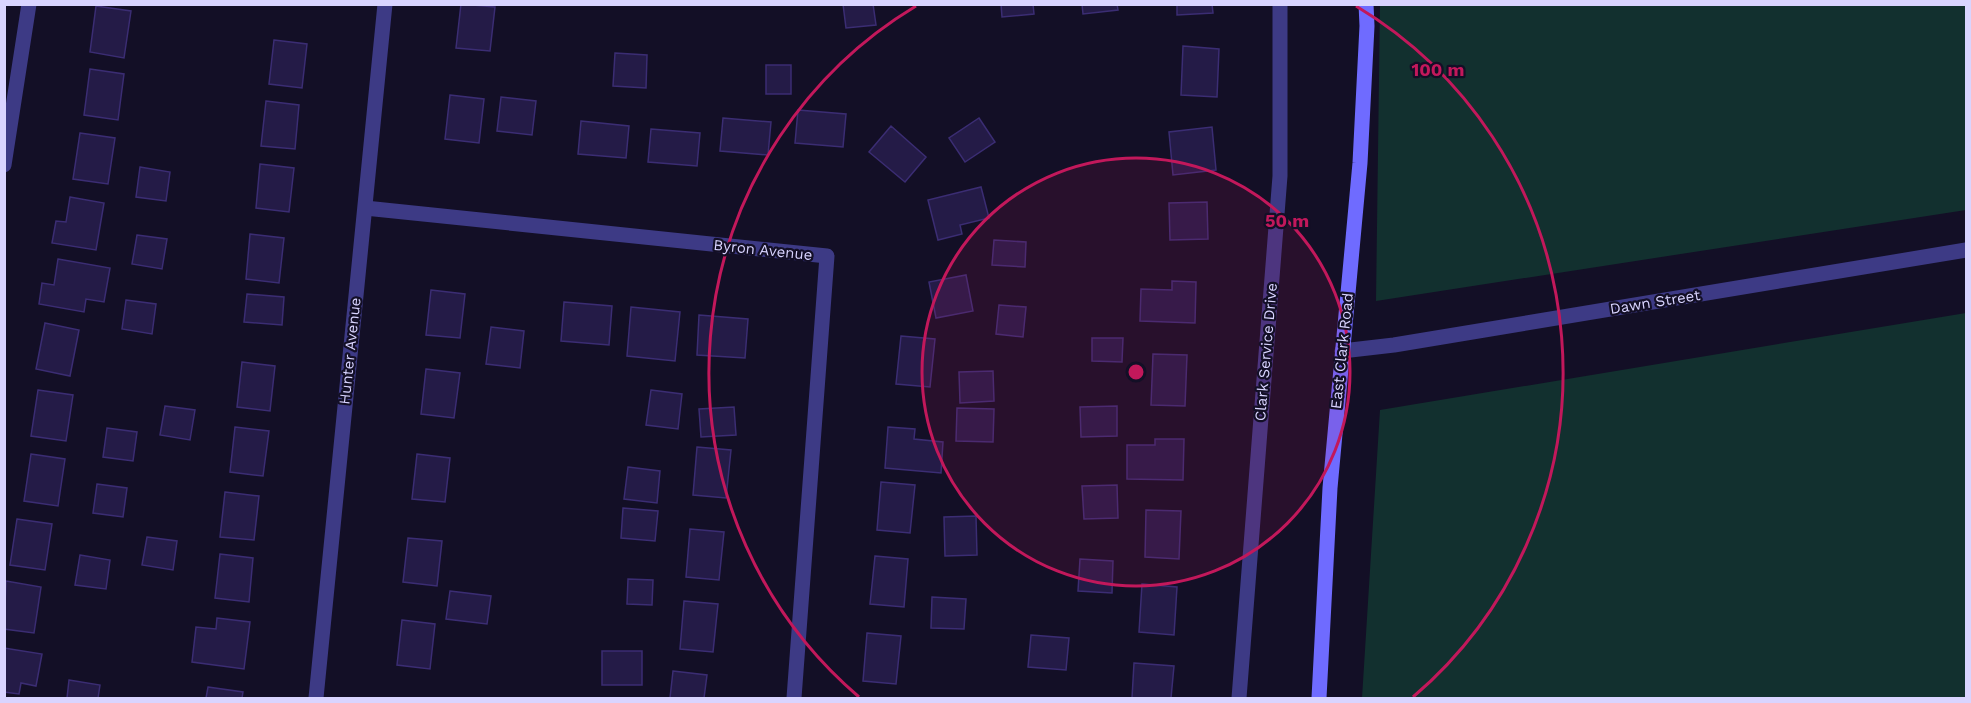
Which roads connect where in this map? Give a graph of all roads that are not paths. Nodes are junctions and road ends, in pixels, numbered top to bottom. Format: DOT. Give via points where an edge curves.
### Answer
graph roads {
  1 [pos="29,4"];
  2 [pos="385,4"];
  3 [pos="1280,4"];
  4 [pos="1366,4"];
  5 [pos="4,165"];
  6 [pos="365,208"];
  7 [pos="1966,250"];
  8 [pos="1342,351"];
  9 [pos="316,699"];
  10 [pos="794,699"];
  11 [pos="1239,699"];
  12 [pos="1319,699"];
  1 -- 5 [label="street"];
  2 -- 6 [label="street, Hunter Avenue"];
  3 -- 11 [label="street, Clark Service Drive" via="1280,176"];
  4 -- 8 [label="main road, East Clark Road" via="1360,163"];
  6 -- 9 [label="street, Hunter Avenue"];
  6 -- 10 [label="street, Byron Avenue" via="826,256"];
  7 -- 8 [label="street, Dawn Street"];
  8 -- 12 [label="main road, East Clark Road"];
}
